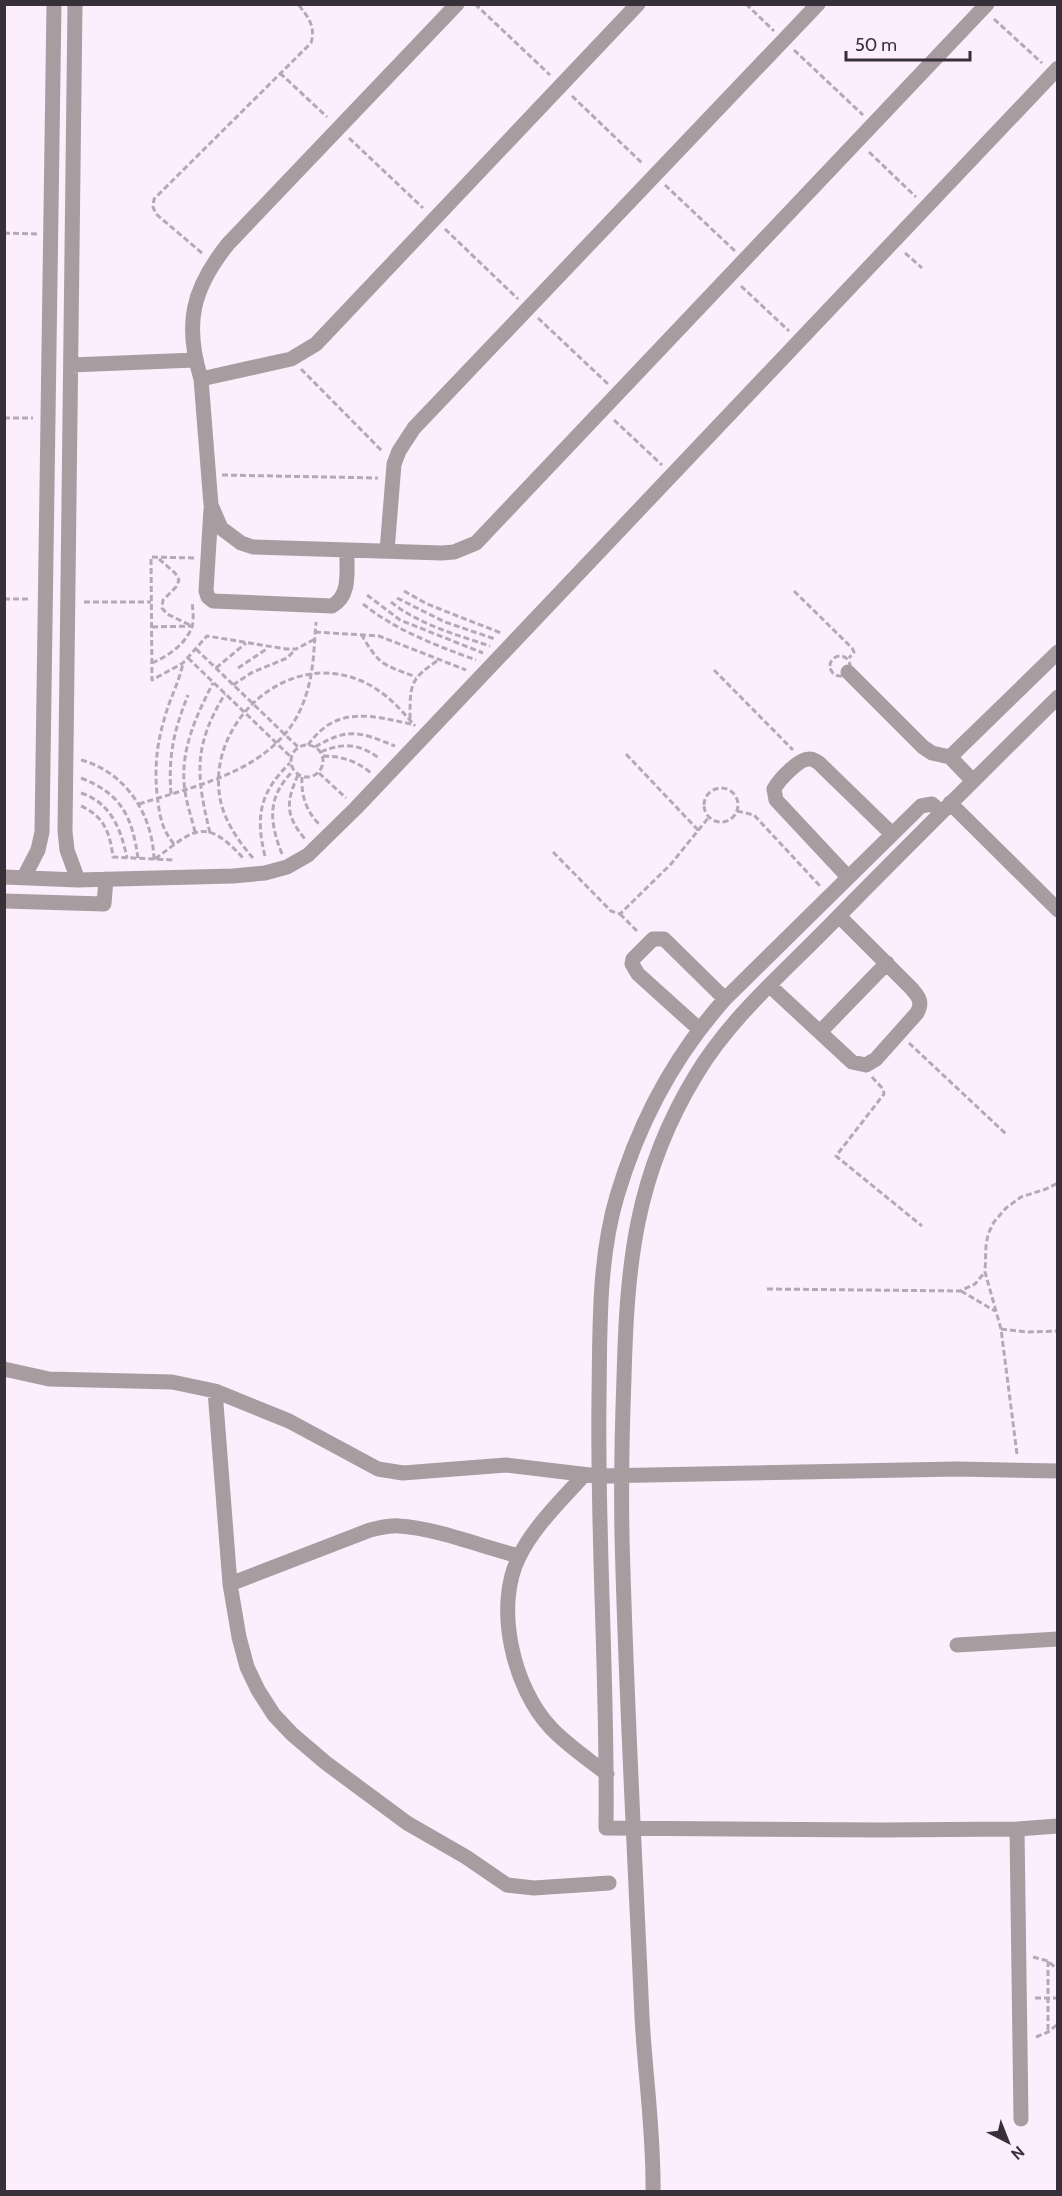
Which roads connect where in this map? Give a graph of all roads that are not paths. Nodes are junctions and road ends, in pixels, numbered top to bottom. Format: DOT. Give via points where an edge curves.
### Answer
graph roads {
  1 [pos="54,4"];
  2 [pos="75,4"];
  3 [pos="457,4"];
  4 [pos="638,4"];
  5 [pos="818,4"];
  6 [pos="985,6"];
  7 [pos="1055,70"];
  8 [pos="52,91"];
  9 [pos="74,91"];
  10 [pos="73,179"];
  11 [pos="52,180"];
  12 [pos="195,360"];
  13 [pos="70,365"];
  14 [pos="201,379"];
  15 [pos="211,505"];
  16 [pos="347,550"];
  17 [pos="387,551"];
  18 [pos="1058,652"];
  19 [pos="848,666"];
  20 [pos="1058,697"];
  21 [pos="951,757"];
  22 [pos="973,782"];
  23 [pos="945,808"];
  24 [pos="65,831"];
  25 [pos="42,832"];
  26 [pos="892,834"];
  27 [pos="4,877"];
  28 [pos="24,877"];
  29 [pos="848,877"];
  30 [pos="106,879"];
  31 [pos="78,880"];
  32 [pos="4,901"];
  33 [pos="1058,910"];
  34 [pos="839,916"];
  35 [pos="887,963"];
  36 [pos="770,986"];
  37 [pos="725,999"];
  38 [pos="699,1029"];
  39 [pos="820,1032"];
  40 [pos="4,1369"];
  41 [pos="215,1391"];
  42 [pos="1058,1471"];
  43 [pos="621,1474"];
  44 [pos="591,1475"];
  45 [pos="519,1556"];
  46 [pos="230,1584"];
  47 [pos="1058,1639"];
  48 [pos="957,1645"];
  49 [pos="607,1774"];
  50 [pos="1058,1826"];
  51 [pos="633,1828"];
  52 [pos="1017,1829"];
  53 [pos="609,1883"];
  54 [pos="1021,2119"];
  55 [pos="653,2192"];
  1 -- 8 [label="street"];
  2 -- 9 [label="street"];
  3 -- 12 [label="street" via="213,263 204,278 193,318"];
  4 -- 14 [label="street" via="316,344 291,359"];
  5 -- 17 [label="street" via="414,428 402,445 393,471"];
  6 -- 17 [label="street" via="476,543 454,552"];
  7 -- 30 [label="street" via="480,677 419,731 410,751 315,849 287,867 269,872"];
  8 -- 9 [label="street"];
  8 -- 11 [label="street"];
  9 -- 10 [label="street"];
  10 -- 11 [label="street"];
  10 -- 13 [label="street"];
  11 -- 25 [label="street"];
  12 -- 13 [label="street"];
  12 -- 14 [label="street"];
  13 -- 24 [label="street"];
  14 -- 15 [label="street"];
  15 -- 16 [label="street" via="221,528 253,547"];
  15 -- 16 [label="street" via="206,591 213,601 332,606 346,590"];
  16 -- 17 [label="street"];
  18 -- 21 [label="street"];
  19 -- 21 [label="street" via="927,751"];
  20 -- 22 [label="street"];
  21 -- 22 [label="street"];
  22 -- 23 [label="street"];
  23 -- 26 [label="street" via="924,804"];
  23 -- 33 [label="street"];
  23 -- 34 [label="street"];
  24 -- 25 [label="street"];
  24 -- 31 [label="street"];
  25 -- 28 [label="street" via="36,856"];
  26 -- 29 [label="street"];
  26 -- 29 [label="street" via="819,763 803,760 777,784 774,794 779,804"];
  27 -- 28 [label="street"];
  28 -- 31 [label="street"];
  29 -- 37 [label="street"];
  30 -- 31 [label="street"];
  30 -- 32 [label="street" via="104,904"];
  34 -- 35 [label="street"];
  34 -- 36 [label="street"];
  35 -- 39 [label="street"];
  35 -- 39 [label="street" via="920,999 921,1006 871,1063 858,1064 847,1058"];
  36 -- 39 [label="street"];
  36 -- 43 [label="street" via="718,1042 697,1073 663,1139 641,1203 628,1287"];
  37 -- 38 [label="street"];
  37 -- 38 [label="street" via="664,939 653,939 633,959 634,969"];
  38 -- 44 [label="street" via="645,1119 617,1197 602,1286"];
  40 -- 41 [label="street" via="49,1380 172,1382"];
  41 -- 44 [label="street" via="289,1421 366,1463 391,1472 506,1465"];
  41 -- 46 [label="street"];
  42 -- 43 [label="street"];
  43 -- 44 [label="street"];
  43 -- 51 [label="street"];
  44 -- 45 [label="street" via="538,1528"];
  44 -- 49 [label="street"];
  45 -- 46 [label="street" via="424,1530 385,1526"];
  45 -- 49 [label="street" via="507,1605 511,1648 525,1686 550,1727"];
  46 -- 53 [label="street" via="239,1637 258,1690 286,1728 326,1763 407,1822 507,1886"];
  47 -- 48 [label="street"];
  49 -- 51 [label="street" via="606,1828"];
  50 -- 52 [label="street"];
  51 -- 52 [label="street"];
  51 -- 55 [label="street"];
  52 -- 54 [label="street"];
}
